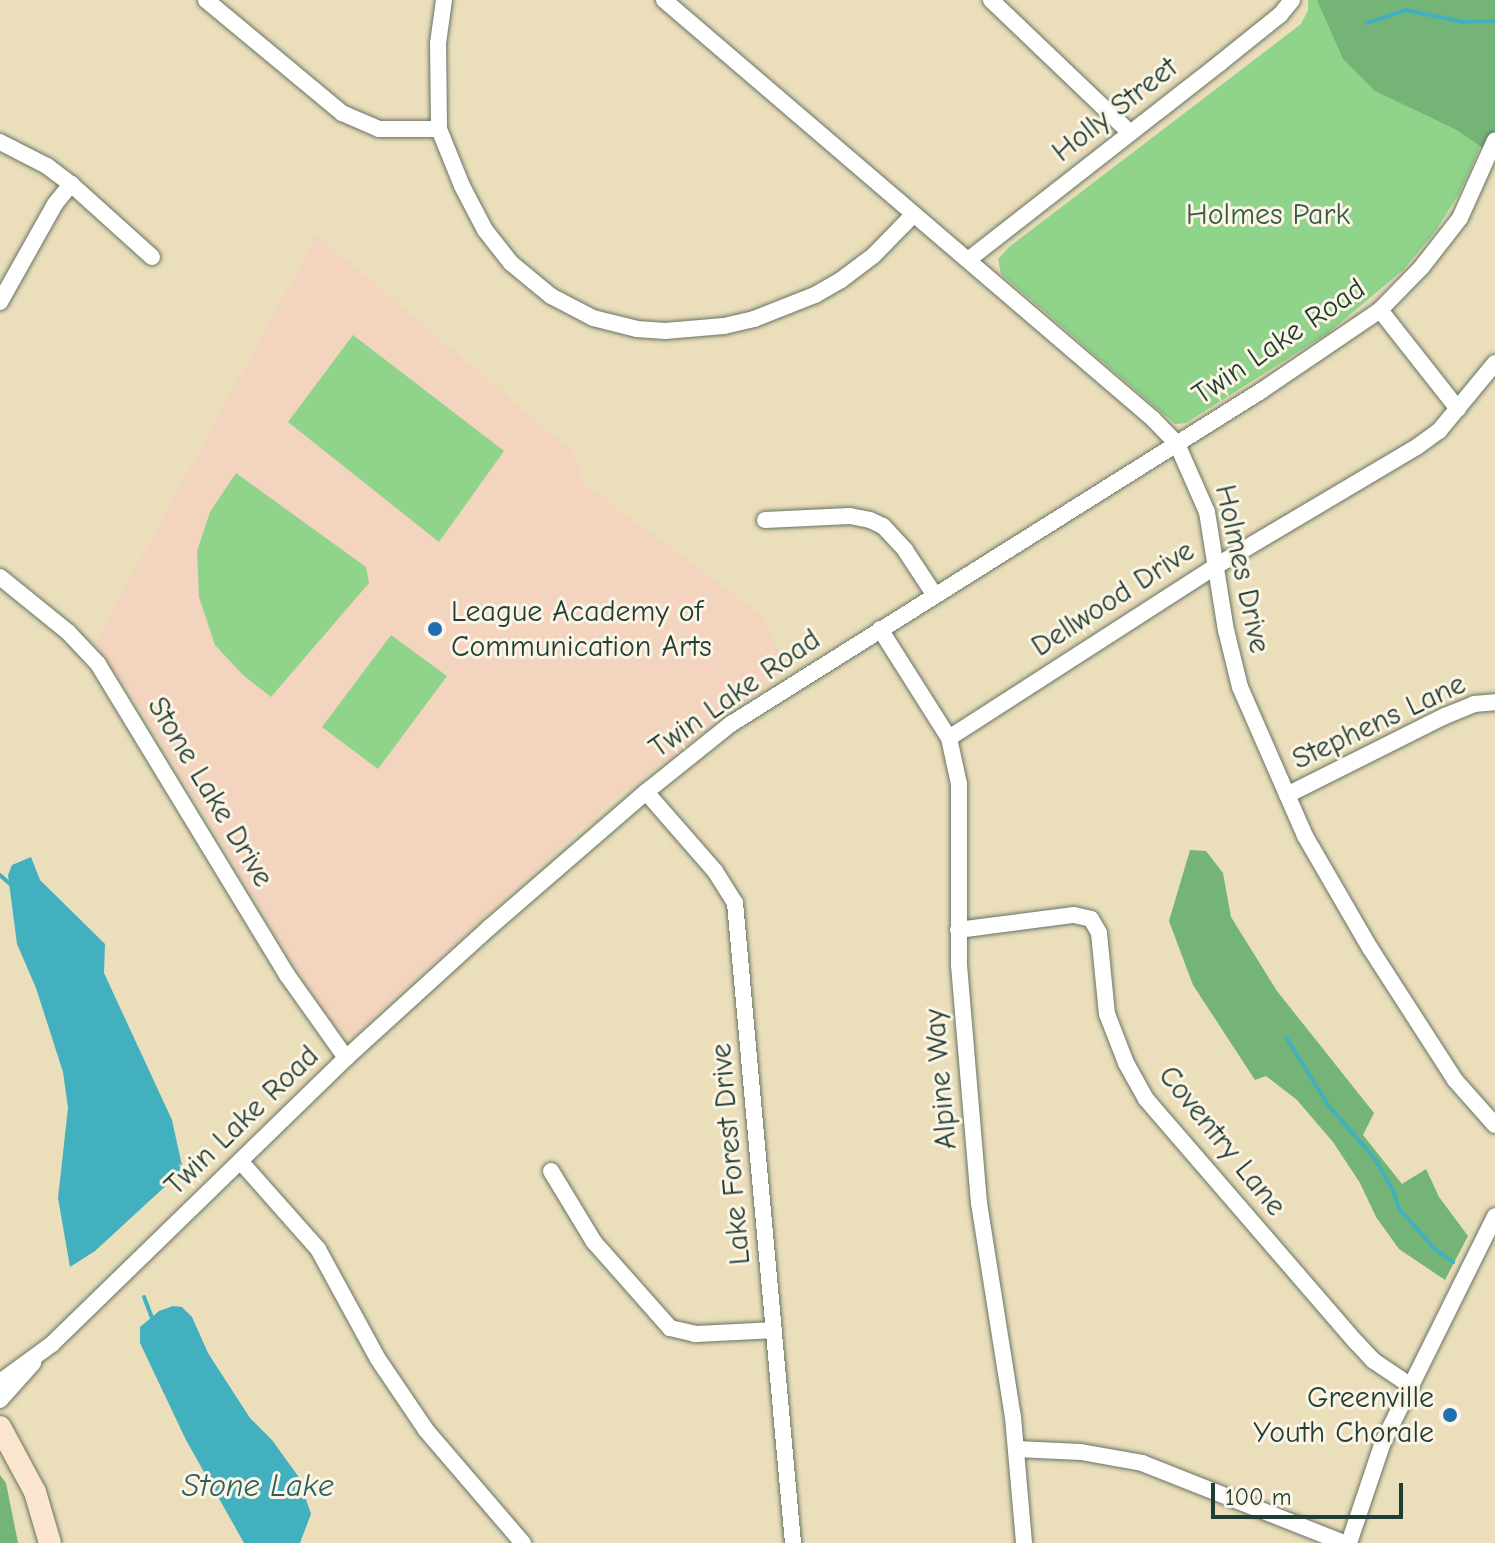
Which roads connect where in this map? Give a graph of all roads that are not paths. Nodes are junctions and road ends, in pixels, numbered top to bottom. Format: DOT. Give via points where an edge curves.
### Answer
graph roads {
  1 [pos="206,0"];
  2 [pos="444,0"];
  3 [pos="664,0"];
  4 [pos="991,0"];
  5 [pos="1292,0"];
  6 [pos="439,129"];
  7 [pos="1130,133"];
  8 [pos="1495,140"];
  9 [pos="0,142"];
  10 [pos="71,184"];
  11 [pos="913,215"];
  12 [pos="152,257"];
  13 [pos="968,260"];
  14 [pos="0,302"];
  15 [pos="1380,310"];
  16 [pos="1495,363"];
  17 [pos="1458,409"];
  18 [pos="1177,444"];
  19 [pos="765,520"];
  20 [pos="1216,566"];
  21 [pos="0,577"];
  22 [pos="934,594"];
  23 [pos="880,629"];
  24 [pos="1495,702"];
  25 [pos="949,738"];
  26 [pos="646,792"];
  27 [pos="1287,795"];
  28 [pos="958,930"];
  29 [pos="346,1058"];
  30 [pos="1495,1125"];
  31 [pos="241,1162"];
  32 [pos="551,1171"];
  33 [pos="1495,1216"];
  34 [pos="773,1330"];
  35 [pos="39,1355"];
  36 [pos="0,1382"];
  37 [pos="1411,1386"];
  38 [pos="0,1400"];
  39 [pos="0,1427"];
  40 [pos="7,1445"];
  41 [pos="1016,1449"];
  42 [pos="50,1543"];
  43 [pos="523,1543"];
  44 [pos="793,1543"];
  45 [pos="1024,1543"];
  46 [pos="1347,1543"];
  1 -- 6 [label="street" via="342,113 379,129"];
  2 -- 6 [label="street" via="438,43"];
  3 -- 11 [label="street, Holmes Drive"];
  4 -- 7 [label="street"];
  5 -- 7 [label="street, Holly Street"];
  6 -- 11 [label="street" via="474,210 511,263 568,305 593,318 637,329 724,326 794,305 858,268"];
  7 -- 13 [label="street, Holly Street"];
  8 -- 15 [label="street, Twin Lake Road" via="1460,218"];
  9 -- 10 [label="street"];
  10 -- 12 [label="street"];
  10 -- 14 [label="street"];
  11 -- 13 [label="street, Holmes Drive"];
  13 -- 18 [label="street, Holmes Drive"];
  15 -- 17 [label="street"];
  15 -- 18 [label="street, Twin Lake Road"];
  16 -- 17 [label="street, Dellwood Drive"];
  17 -- 20 [label="street, Dellwood Drive" via="1439,431 1400,457"];
  18 -- 20 [label="street, Holmes Drive" via="1207,512"];
  18 -- 22 [label="street, Twin Lake Road"];
  19 -- 22 [label="street" via="870,520 905,550"];
  20 -- 25 [label="street, Dellwood Drive"];
  20 -- 27 [label="street, Holmes Drive" via="1232,663"];
  21 -- 29 [label="street, Stone Lake Drive" via="68,632 98,664 287,975"];
  22 -- 23 [label="street, Twin Lake Road"];
  23 -- 25 [label="street, Alpine Way"];
  23 -- 26 [label="street, Twin Lake Road" via="747,713"];
  24 -- 27 [label="street, Stephens Lane" via="1454,712"];
  25 -- 28 [label="street, Alpine Way" via="961,808"];
  26 -- 29 [label="street, Twin Lake Road"];
  26 -- 34 [label="street, Lake Forest Drive" via="715,871 735,903"];
  27 -- 30 [label="street, Holmes Drive" via="1331,885 1370,948 1455,1080"];
  28 -- 37 [label="street, Coventry Lane" via="1074,915 1091,919 1099,933 1107,1014 1146,1099 1356,1342"];
  28 -- 41 [label="street, Alpine Way" via="979,1203"];
  29 -- 31 [label="street, Twin Lake Road"];
  31 -- 35 [label="street, Twin Lake Road"];
  31 -- 43 [label="street" via="318,1249 378,1359 426,1430"];
  32 -- 34 [label="street" via="594,1242 670,1328 695,1334"];
  33 -- 37 [label="street"];
  34 -- 44 [label="street, Lake Forest Drive"];
  35 -- 36 [label="street, Twin Lake Road"];
  35 -- 38 [label="street, Twin Lake Road"];
  37 -- 46 [label="street" via="1383,1442"];
  39 -- 40 [label="street"];
  40 -- 42 [label="street" via="35,1492"];
  41 -- 45 [label="street, Alpine Way"];
  41 -- 46 [label="street" via="1142,1463"];
}
